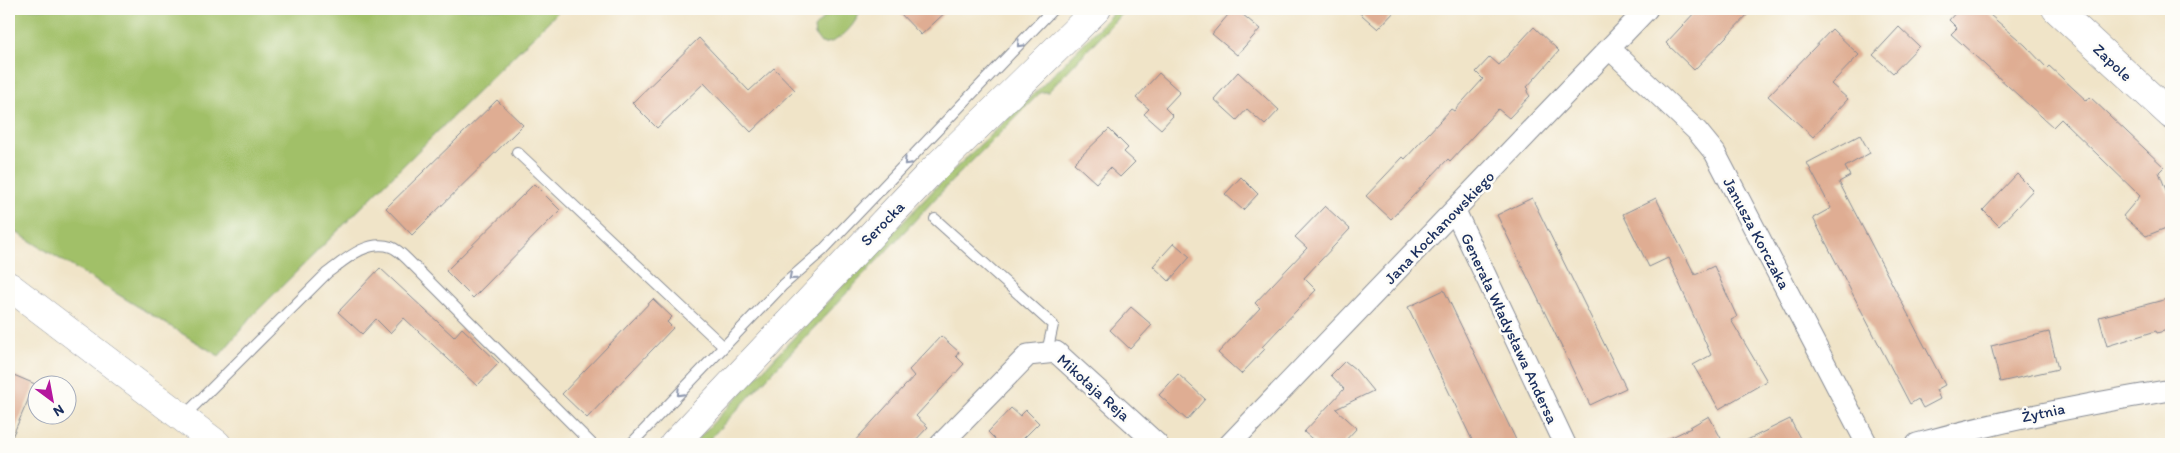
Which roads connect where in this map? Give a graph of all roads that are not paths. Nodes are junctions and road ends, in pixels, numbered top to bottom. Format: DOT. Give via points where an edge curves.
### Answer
graph roads {
  1 [pos="1053,9"];
  2 [pos="1097,9"];
  3 [pos="1647,9"];
  4 [pos="2056,9"];
  5 [pos="1610,49"];
  6 [pos="2171,115"];
  7 [pos="517,152"];
  8 [pos="1454,211"];
  9 [pos="935,219"];
  10 [pos="9,286"];
  11 [pos="724,347"];
  12 [pos="1047,352"];
  13 [pos="2171,390"];
  14 [pos="183,417"];
  15 [pos="217,444"];
  16 [pos="592,444"];
  17 [pos="631,444"];
  18 [pos="674,444"];
  19 [pos="941,444"];
  20 [pos="1157,444"];
  21 [pos="1230,444"];
  22 [pos="1565,444"];
  23 [pos="1867,444"];
  24 [pos="1917,444"];
  1 -- 11 [label="lane, one-way" via="828,244 782,286"];
  2 -- 18 [label="main road, Serocka" via="894,209"];
  3 -- 5 [label="street, Jana Kochanowskiego"];
  4 -- 6 [label="main road, Zapole"];
  5 -- 8 [label="street, Jana Kochanowskiego"];
  5 -- 23 [label="street, Janusza Korczaka" via="1697,131 1715,153"];
  7 -- 11 [label="lane"];
  8 -- 21 [label="street, Jana Kochanowskiego"];
  8 -- 22 [label="street, Generała Władysława Andersa"];
  9 -- 12 [label="lane" via="1053,325"];
  10 -- 14 [label="main road"];
  11 -- 17 [label="lane, one-way"];
  12 -- 19 [label="street, Mikołaja Reja" via="1028,354"];
  12 -- 20 [label="street, Mikołaja Reja" via="1056,352"];
  13 -- 24 [label="street, Żytnia" via="1997,422"];
  14 -- 15 [label="main road"];
  14 -- 16 [label="lane" via="327,273 354,254 376,244 393,247 407,259"];
}
